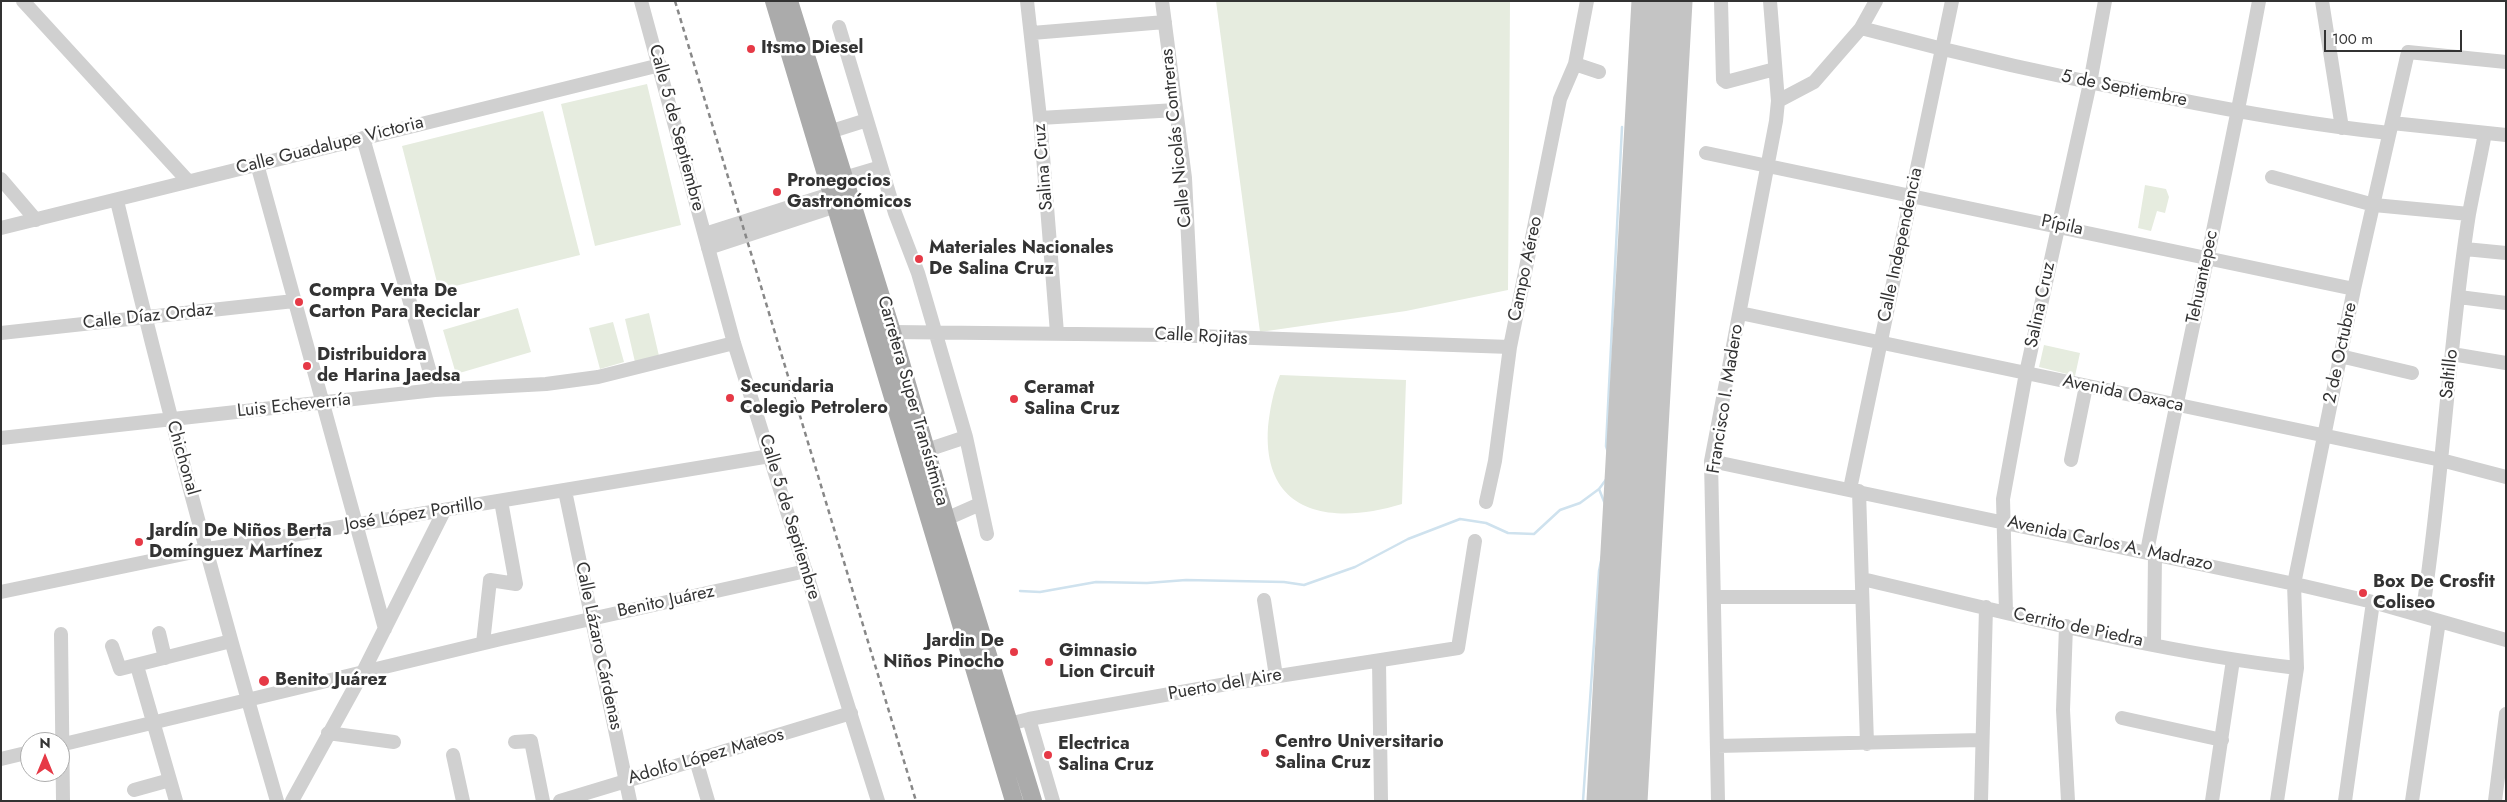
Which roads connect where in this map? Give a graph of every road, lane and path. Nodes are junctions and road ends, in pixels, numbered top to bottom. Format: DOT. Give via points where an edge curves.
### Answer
graph roads {
  1 [pos="23,1"];
  2 [pos="641,1"];
  3 [pos="774,1"];
  4 [pos="789,1"];
  5 [pos="1027,1"];
  6 [pos="1162,1"];
  7 [pos="1587,1"];
  8 [pos="1721,1"];
  9 [pos="1770,1"];
  10 [pos="1876,1"];
  11 [pos="1952,1"];
  12 [pos="2105,1"];
  13 [pos="2259,1"];
  14 [pos="2322,1"];
  15 [pos="1165,22"];
  16 [pos="839,28"];
  17 [pos="1861,28"];
  18 [pos="1032,33"];
  19 [pos="1942,50"];
  20 [pos="2506,62"];
  21 [pos="1575,64"];
  22 [pos="660,65"];
  23 [pos="1775,69"];
  24 [pos="1599,72"];
  25 [pos="2090,83"];
  26 [pos="1778,101"];
  27 [pos="1176,110"];
  28 [pos="2239,112"];
  29 [pos="1040,118"];
  30 [pos="867,120"];
  31 [pos="2342,128"];
  32 [pos="2391,128"];
  33 [pos="828,132"];
  34 [pos="2485,133"];
  35 [pos="2506,135"];
  36 [pos="364,138"];
  37 [pos="1706,153"];
  38 [pos="257,164"];
  39 [pos="1769,166"];
  40 [pos="881,167"];
  41 [pos="2272,177"];
  42 [pos="1,179"];
  43 [pos="188,181"];
  44 [pos="842,193"];
  45 [pos="1911,195"];
  46 [pos="117,201"];
  47 [pos="2374,205"];
  48 [pos="2469,214"];
  49 [pos="36,220"];
  50 [pos="2058,226"];
  51 [pos="1,228"];
  52 [pos="704,234"];
  53 [pos="708,248"];
  54 [pos="2465,249"];
  55 [pos="2506,253"];
  56 [pos="2206,258"];
  57 [pos="2354,289"];
  58 [pos="2459,297"];
  59 [pos="294,301"];
  60 [pos="2506,303"];
  61 [pos="1740,313"];
  62 [pos="145,317"];
  63 [pos="892,332"];
  64 [pos="1,333"];
  65 [pos="934,333"];
  66 [pos="1057,333"];
  67 [pos="1193,336"];
  68 [pos="734,342"];
  69 [pos="1881,342"];
  70 [pos="1510,347"];
  71 [pos="2452,354"];
  72 [pos="2340,356"];
  73 [pos="2506,363"];
  74 [pos="2026,373"];
  75 [pos="2412,373"];
  76 [pos="2086,386"];
  77 [pos="435,390"];
  78 [pos="321,404"];
  79 [pos="2175,405"];
  80 [pos="172,419"];
  81 [pos="2323,435"];
  82 [pos="966,437"];
  83 [pos="1,438"];
  84 [pos="927,450"];
  85 [pos="770,456"];
  86 [pos="2071,460"];
  87 [pos="2441,460"];
  88 [pos="1712,461"];
  89 [pos="2506,476"];
  90 [pos="1855,490"];
  91 [pos="565,491"];
  92 [pos="501,501"];
  93 [pos="1486,502"];
  94 [pos="980,504"];
  95 [pos="444,511"];
  96 [pos="946,519"];
  97 [pos="2003,521"];
  98 [pos="357,525"];
  99 [pos="987,534"];
  100 [pos="1475,541"];
  101 [pos="208,550"];
  102 [pos="2151,553"];
  103 [pos="806,571"];
  104 [pos="1862,579"];
  105 [pos="2294,584"];
  106 [pos="1,592"];
  107 [pos="1714,597"];
  108 [pos="1862,598"];
  109 [pos="1264,600"];
  110 [pos="2373,602"];
  111 [pos="1986,607"];
  112 [pos="2006,612"];
  113 [pos="2422,616"];
  114 [pos="592,618"];
  115 [pos="2439,621"];
  116 [pos="2066,626"];
  117 [pos="385,630"];
  118 [pos="158,633"];
  119 [pos="61,634"];
  120 [pos="2506,640"];
  121 [pos="231,641"];
  122 [pos="483,644"];
  123 [pos="2154,644"];
  124 [pos="112,646"];
  125 [pos="165,658"];
  126 [pos="2233,660"];
  127 [pos="1379,661"];
  128 [pos="137,666"];
  129 [pos="2297,668"];
  130 [pos="363,672"];
  131 [pos="1276,676"];
  132 [pos="247,698"];
  133 [pos="851,713"];
  134 [pos="2506,714"];
  135 [pos="2122,718"];
  136 [pos="1029,719"];
  137 [pos="152,722"];
  138 [pos="1001,726"];
  139 [pos="62,732"];
  140 [pos="328,733"];
  141 [pos="1981,740"];
  142 [pos="2222,740"];
  143 [pos="70,742"];
  144 [pos="394,742"];
  145 [pos="516,742"];
  146 [pos="1866,744"];
  147 [pos="1717,746"];
  148 [pos="20,754"];
  149 [pos="453,755"];
  150 [pos="1,759"];
  151 [pos="696,760"];
  152 [pos="170,780"];
  153 [pos="626,780"];
  154 [pos="63,782"];
  155 [pos="134,790"];
  156 [pos="63,801"];
  157 [pos="176,801"];
  158 [pos="277,801"];
  159 [pos="292,801"];
  160 [pos="463,801"];
  161 [pos="543,801"];
  162 [pos="560,801"];
  163 [pos="630,801"];
  164 [pos="708,801"];
  165 [pos="878,801"];
  166 [pos="1014,801"];
  167 [pos="1033,801"];
  168 [pos="1053,801"];
  169 [pos="1381,801"];
  170 [pos="1718,801"];
  171 [pos="1981,801"];
  172 [pos="2068,801"];
  173 [pos="2212,801"];
  174 [pos="2277,801"];
  175 [pos="2345,801"];
  176 [pos="2412,801"];
  177 [pos="2496,801"];
  1 -- 43 [label="street"];
  2 -- 22 [label="street, Calle 5 de Septiembre"];
  3 -- 44 [label="main road"];
  4 -- 33 [label="main road, Carretera Super Transístmica"];
  5 -- 18 [label="street, Salina Cruz"];
  6 -- 15 [label="street, Calle Nicolás Contreras"];
  7 -- 21 [label="street, Campo Aéreo"];
  8 -- 23 [label="street" via="1723,80 1726,82"];
  9 -- 23 [label="street, Francisco I. Madero"];
  10 -- 17 [label="street"];
  11 -- 19 [label="street, Calle Independencia"];
  12 -- 25 [label="street, Salina Cruz"];
  13 -- 28 [label="street, Tehuantepec"];
  14 -- 31 [label="street"];
  15 -- 18 [label="street"];
  15 -- 27 [label="street, Calle Nicolás Contreras"];
  16 -- 30 [label="street"];
  17 -- 19 [label="street, 5 de Septiembre"];
  17 -- 26 [label="street" via="1814,82"];
  18 -- 29 [label="street, Salina Cruz"];
  19 -- 25 [label="street, 5 de Septiembre"];
  19 -- 45 [label="street, Calle Independencia"];
  20 -- 32 [label="street, 2 de Octubre" via="2408,52"];
  21 -- 24 [label="street"];
  21 -- 70 [label="street, Campo Aéreo" via="1560,98"];
  22 -- 36 [label="street, Calle Guadalupe Victoria"];
  22 -- 52 [label="street, Calle 5 de Septiembre"];
  23 -- 26 [label="street, Francisco I. Madero"];
  25 -- 28 [label="street, 5 de Septiembre"];
  25 -- 50 [label="street, Salina Cruz"];
  26 -- 39 [label="street, Francisco I. Madero"];
  27 -- 29 [label="street"];
  27 -- 67 [label="street, Calle Nicolás Contreras" via="1185,178"];
  28 -- 31 [label="street, 5 de Septiembre"];
  28 -- 56 [label="street, Tehuantepec"];
  29 -- 66 [label="street, Salina Cruz"];
  30 -- 33 [label="street"];
  30 -- 40 [label="street"];
  31 -- 32 [label="street, 5 de Septiembre"];
  32 -- 34 [label="street, 5 de Septiembre"];
  32 -- 47 [label="street, 2 de Octubre"];
  33 -- 44 [label="main road, Carretera Super Transístmica"];
  34 -- 35 [label="street, 5 de Septiembre"];
  34 -- 48 [label="street, Saltillo"];
  36 -- 38 [label="street, Calle Guadalupe Victoria"];
  36 -- 77 [label="street"];
  37 -- 39 [label="street, Pípila"];
  38 -- 43 [label="street, Calle Guadalupe Victoria"];
  38 -- 59 [label="street"];
  39 -- 45 [label="street, Pípila"];
  39 -- 61 [label="street, Francisco I. Madero"];
  40 -- 44 [label="street"];
  40 -- 65 [label="street" via="918,273"];
  41 -- 47 [label="street"];
  42 -- 49 [label="street"];
  43 -- 46 [label="street, Calle Guadalupe Victoria"];
  44 -- 52 [label="street"];
  44 -- 53 [label="street"];
  44 -- 63 [label="main road, Carretera Super Transístmica"];
  44 -- 138 [label="main road, Carretera Super Transístmica"];
  45 -- 50 [label="street, Pípila"];
  45 -- 69 [label="street, Calle Independencia"];
  46 -- 49 [label="street, Calle Guadalupe Victoria"];
  46 -- 62 [label="street, Chichonal"];
  47 -- 48 [label="street"];
  47 -- 57 [label="street, 2 de Octubre"];
  48 -- 54 [label="street, Saltillo"];
  49 -- 51 [label="street, Calle Guadalupe Victoria"];
  50 -- 56 [label="street, Pípila"];
  50 -- 74 [label="street, Salina Cruz"];
  52 -- 53 [label="street, Calle 5 de Septiembre"];
  53 -- 68 [label="street, Calle 5 de Septiembre"];
  54 -- 55 [label="street"];
  54 -- 58 [label="street, Saltillo"];
  56 -- 57 [label="street, Pípila"];
  56 -- 79 [label="street, Tehuantepec"];
  57 -- 72 [label="street, 2 de Octubre"];
  58 -- 60 [label="street"];
  58 -- 71 [label="street, Saltillo"];
  59 -- 62 [label="street, Calle Díaz Ordaz"];
  59 -- 78 [label="street"];
  61 -- 69 [label="street, Avenida Oaxaca"];
  61 -- 88 [label="street, Francisco I. Madero"];
  62 -- 64 [label="street, Calle Díaz Ordaz"];
  62 -- 80 [label="street, Chichonal"];
  63 -- 65 [label="street, Calle Rojitas"];
  63 -- 84 [label="main road, Carretera Super Transístmica"];
  65 -- 66 [label="street, Calle Rojitas"];
  65 -- 82 [label="street"];
  66 -- 67 [label="street, Calle Rojitas"];
  67 -- 70 [label="street, Calle Rojitas"];
  68 -- 77 [label="street, Luis Echeverría" via="598,377 546,384"];
  68 -- 85 [label="street, Calle 5 de Septiembre"];
  69 -- 74 [label="street, Avenida Oaxaca"];
  69 -- 90 [label="street, Calle Independencia"];
  70 -- 93 [label="street, Campo Aéreo"];
  71 -- 73 [label="street"];
  71 -- 87 [label="street, Saltillo"];
  72 -- 75 [label="street"];
  72 -- 81 [label="street, 2 de Octubre"];
  74 -- 76 [label="street, Avenida Oaxaca"];
  74 -- 97 [label="street, Salina Cruz" via="2002,499"];
  76 -- 79 [label="street, Avenida Oaxaca"];
  76 -- 86 [label="street"];
  77 -- 78 [label="street, Luis Echeverría"];
  78 -- 80 [label="street, Luis Echeverría"];
  78 -- 98 [label="street"];
  79 -- 81 [label="street, Avenida Oaxaca"];
  79 -- 102 [label="street, Tehuantepec"];
  80 -- 83 [label="street, Luis Echeverría"];
  80 -- 101 [label="street, Chichonal"];
  81 -- 87 [label="street, Avenida Oaxaca"];
  81 -- 105 [label="street, 2 de Octubre"];
  82 -- 84 [label="street"];
  82 -- 94 [label="street"];
  84 -- 96 [label="main road, Carretera Super Transístmica"];
  85 -- 91 [label="street, José López Portillo"];
  85 -- 103 [label="street, Calle 5 de Septiembre"];
  87 -- 89 [label="street, Avenida Oaxaca"];
  87 -- 113 [label="street, Saltillo" via="2435,536"];
  88 -- 90 [label="street, Avenida Carlos A. Madrazo"];
  88 -- 107 [label="street, Francisco I. Madero"];
  90 -- 97 [label="street, Avenida Carlos A. Madrazo"];
  90 -- 104 [label="street, Calle Independencia"];
  91 -- 92 [label="street, José López Portillo"];
  91 -- 114 [label="street, Calle Lázaro Cárdenas"];
  92 -- 95 [label="street, José López Portillo"];
  92 -- 122 [label="street" via="516,584 490,580"];
  94 -- 96 [label="street"];
  94 -- 99 [label="street"];
  95 -- 98 [label="street, José López Portillo"];
  95 -- 117 [label="street"];
  96 -- 138 [label="main road, Carretera Super Transístmica"];
  97 -- 102 [label="street, Avenida Carlos A. Madrazo"];
  97 -- 112 [label="street, Salina Cruz"];
  98 -- 101 [label="street, José López Portillo"];
  98 -- 117 [label="street"];
  100 -- 127 [label="street, Puerto del Aire" via="1458,648"];
  101 -- 106 [label="street, José López Portillo"];
  101 -- 121 [label="street, Chichonal"];
  102 -- 105 [label="street, Avenida Carlos A. Madrazo"];
  102 -- 123 [label="street, Tehuantepec"];
  103 -- 114 [label="street, Benito Juárez"];
  103 -- 133 [label="street, Calle 5 de Septiembre"];
  104 -- 108 [label="street, Calle Independencia"];
  104 -- 111 [label="street, Cerrito de Piedra"];
  105 -- 110 [label="street, Avenida Carlos A. Madrazo"];
  105 -- 129 [label="street, 2 de Octubre"];
  107 -- 108 [label="street"];
  107 -- 147 [label="street, Francisco I. Madero"];
  108 -- 146 [label="street, Calle Independencia"];
  109 -- 131 [label="street"];
  110 -- 113 [label="street, Avenida Carlos A. Madrazo"];
  110 -- 175 [label="street"];
  111 -- 112 [label="street, Cerrito de Piedra"];
  111 -- 141 [label="street"];
  112 -- 116 [label="street, Cerrito de Piedra"];
  113 -- 115 [label="street, Avenida Carlos A. Madrazo"];
  114 -- 122 [label="street, Benito Juárez"];
  114 -- 153 [label="street, Calle Lázaro Cárdenas"];
  115 -- 120 [label="street, Avenida Carlos A. Madrazo"];
  115 -- 176 [label="street"];
  116 -- 123 [label="street, Cerrito de Piedra"];
  116 -- 172 [label="street" via="2063,710"];
  117 -- 130 [label="street"];
  118 -- 125 [label="street"];
  119 -- 139 [label="street"];
  121 -- 125 [label="street"];
  121 -- 132 [label="street, Chichonal"];
  122 -- 130 [label="street, Benito Juárez"];
  123 -- 126 [label="street, Cerrito de Piedra"];
  124 -- 128 [label="street" via="120,669"];
  125 -- 128 [label="street"];
  126 -- 129 [label="street, Cerrito de Piedra"];
  126 -- 142 [label="street"];
  127 -- 131 [label="street, Puerto del Aire"];
  127 -- 169 [label="street"];
  128 -- 137 [label="street"];
  129 -- 174 [label="street, 2 de Octubre"];
  130 -- 132 [label="street, Benito Juárez"];
  130 -- 140 [label="street"];
  131 -- 136 [label="street, Puerto del Aire"];
  132 -- 137 [label="street, Benito Juárez"];
  132 -- 158 [label="street, Chichonal"];
  133 -- 151 [label="street, Adolfo López Mateos"];
  133 -- 165 [label="street, Calle 5 de Septiembre"];
  134 -- 177 [label="street"];
  135 -- 142 [label="street"];
  136 -- 138 [label="street, Puerto del Aire"];
  136 -- 168 [label="street"];
  137 -- 143 [label="street, Benito Juárez"];
  137 -- 152 [label="street"];
  138 -- 166 [label="main road, Carretera Super Transístmica"];
  138 -- 167 [label="main road, Carretera Super Transístmica"];
  140 -- 144 [label="street"];
  140 -- 159 [label="street"];
  141 -- 146 [label="street"];
  141 -- 171 [label="street"];
  142 -- 173 [label="street"];
  145 -- 161 [label="street" via="531,741"];
  146 -- 147 [label="street"];
  147 -- 170 [label="street, Francisco I. Madero"];
  148 -- 150 [label="street"];
  149 -- 160 [label="street"];
  151 -- 153 [label="street, Adolfo López Mateos"];
  151 -- 164 [label="street"];
  152 -- 155 [label="street"];
  152 -- 157 [label="street"];
  153 -- 162 [label="street, Adolfo López Mateos"];
  153 -- 163 [label="street, Calle Lázaro Cárdenas"];
  154 -- 156 [label="street"];
}
